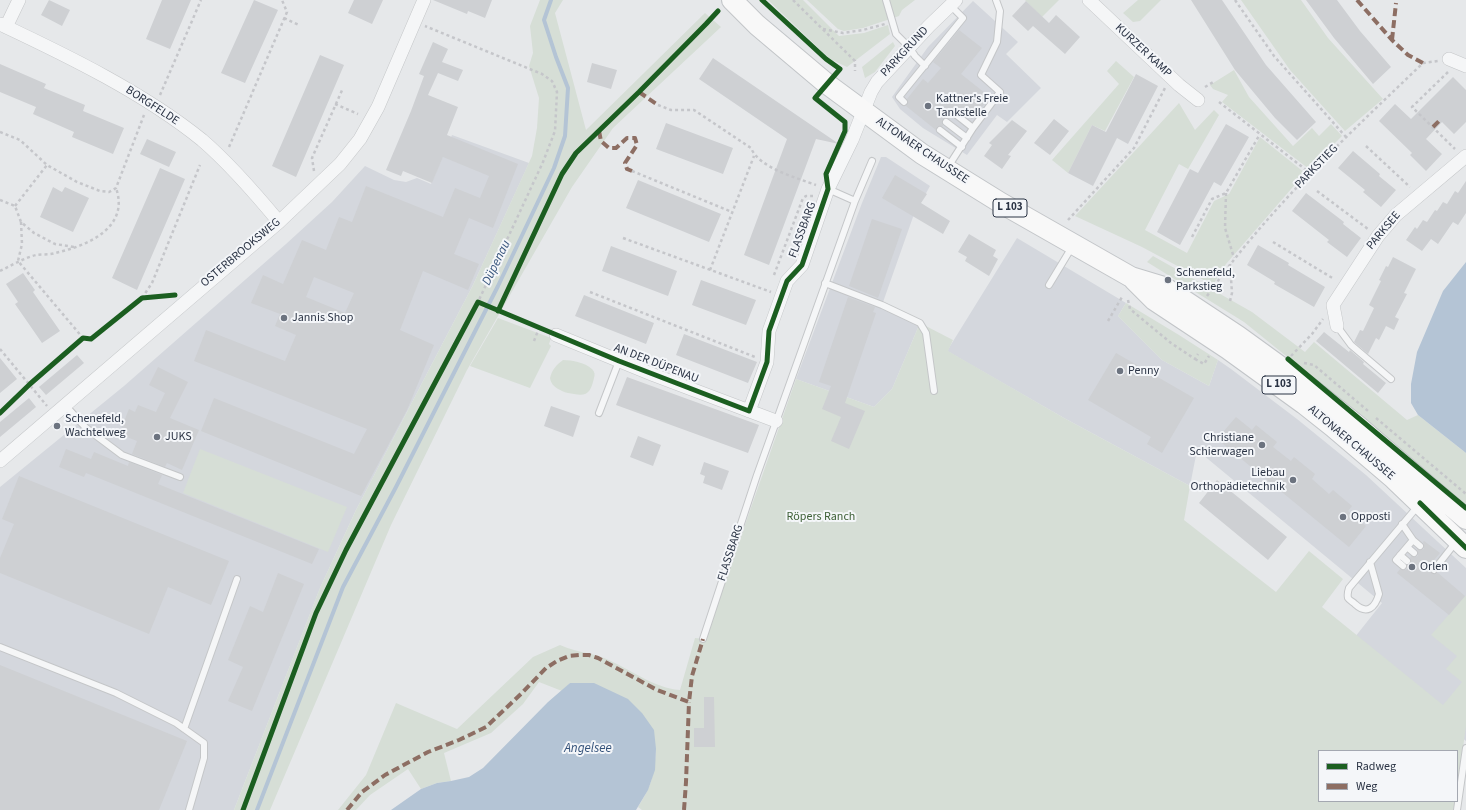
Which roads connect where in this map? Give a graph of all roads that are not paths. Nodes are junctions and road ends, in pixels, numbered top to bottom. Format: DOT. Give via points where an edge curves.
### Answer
graph roads {
  1 [pos="19,0"];
  2 [pos="424,0"];
  3 [pos="732,0"];
  4 [pos="886,0"];
  5 [pos="996,0"];
  6 [pos="1089,0"];
  7 [pos="953,3"];
  8 [pos="3,25"];
  9 [pos="909,47"];
  10 [pos="1449,59"];
  11 [pos="925,66"];
  12 [pos="1466,66"];
  13 [pos="912,81"];
  14 [pos="918,85"];
  15 [pos="905,89"];
  16 [pos="911,94"];
  17 [pos="1198,100"];
  18 [pos="904,102"];
  19 [pos="863,111"];
  20 [pos="954,113"];
  21 [pos="946,122"];
  22 [pos="973,128"];
  23 [pos="940,130"];
  24 [pos="967,138"];
  25 [pos="962,147"];
  26 [pos="1465,157"];
  27 [pos="872,161"];
  28 [pos="947,170"];
  29 [pos="827,193"];
  30 [pos="855,201"];
  31 [pos="279,222"];
  32 [pos="1073,245"];
  33 [pos="826,283"];
  34 [pos="1049,285"];
  35 [pos="1337,326"];
  36 [pos="556,335"];
  37 [pos="619,361"];
  38 [pos="1391,379"];
  39 [pos="934,391"];
  40 [pos="65,406"];
  41 [pos="749,411"];
  42 [pos="599,413"];
  43 [pos="776,421"];
  44 [pos="0,461"];
  45 [pos="180,477"];
  46 [pos="1426,497"];
  47 [pos="1466,519"];
  48 [pos="1402,524"];
  49 [pos="1412,540"];
  50 [pos="1462,544"];
  51 [pos="1420,546"];
  52 [pos="1407,547"];
  53 [pos="1414,553"];
  54 [pos="1400,555"];
  55 [pos="1407,561"];
  56 [pos="1370,562"];
  57 [pos="1403,566"];
  58 [pos="1433,569"];
  59 [pos="237,579"];
  60 [pos="703,639"];
  61 [pos="0,647"];
  62 [pos="184,729"];
  63 [pos="1466,748"];
  64 [pos="189,810"];
  65 [pos="1457,810"];
  1 -- 8 [label="street"];
  2 -- 31 [label="street, OSTERBROOKSWEG" via="384,94 360,139 340,164"];
  3 -- 19 [label="main road, ALTONAER CHAUSSEE / L 103" via="757,25"];
  4 -- 9 [label="lane" via="896,34"];
  5 -- 22 [label="lane" via="1000,11 997,42 980,75 1000,92"];
  6 -- 17 [label="street, KURZER KAMP"];
  7 -- 9 [label="street, PARKGRUND"];
  7 -- 11 [label="lane" via="963,18"];
  8 -- 31 [label="street, BORGFELDE" via="94,71 152,105 202,140 219,155"];
  9 -- 11 [label="lane"];
  9 -- 19 [label="street, PARKGRUND" via="877,82"];
  10 -- 12 [label="street"];
  11 -- 13 [label="lane"];
  13 -- 14 [label="lane"];
  13 -- 15 [label="lane"];
  15 -- 16 [label="lane"];
  15 -- 18 [label="lane" via="899,97"];
  19 -- 28 [label="main road, ALTONAER CHAUSSEE / L 103"];
  19 -- 29 [label="street, FLASSBARG"];
  20 -- 22 [label="lane"];
  21 -- 24 [label="lane"];
  22 -- 24 [label="lane"];
  23 -- 25 [label="lane"];
  24 -- 25 [label="lane"];
  25 -- 28 [label="lane"];
  26 -- 35 [label="street, PARKSEE" via="1396,215 1378,236 1333,305"];
  27 -- 30 [label="lane, FLASSBARG"];
  28 -- 32 [label="main road, ALTONAER CHAUSSEE / L 103"];
  29 -- 30 [label="lane"];
  29 -- 41 [label="street, FLASSBARG" via="802,265 787,281 781,296 769,331 767,362"];
  30 -- 33 [label="lane, FLASSBARG"];
  31 -- 40 [label="street, OSTERBROOKSWEG"];
  32 -- 34 [label="lane"];
  32 -- 46 [label="main road, ALTONAER CHAUSSEE / L 103" via="1131,277 1154,300 1304,404 1365,454"];
  33 -- 39 [label="lane" via="920,323 926,333"];
  33 -- 43 [label="lane, FLASSBARG"];
  35 -- 38 [label="lane" via="1351,345"];
  36 -- 37 [label="street, AN DER DÜPENAU"];
  37 -- 41 [label="street, AN DER DÜPENAU"];
  37 -- 42 [label="lane, AN DER DÜPENAU"];
  40 -- 44 [label="street, OSTERBROOKSWEG"];
  40 -- 45 [label="lane" via="86,428 122,455"];
  41 -- 43 [label="street"];
  43 -- 60 [label="lane, FLASSBARG"];
  46 -- 47 [label="main road, ALTONAER CHAUSSEE / L 103"];
  46 -- 48 [label="lane"];
  46 -- 50 [label="main road, ALTONAER CHAUSSEE / L 103"];
  48 -- 49 [label="lane"];
  48 -- 56 [label="lane"];
  49 -- 51 [label="lane"];
  49 -- 52 [label="lane"];
  50 -- 58 [label="lane" via="1438,561"];
  52 -- 53 [label="lane"];
  52 -- 54 [label="lane"];
  54 -- 55 [label="lane"];
  54 -- 57 [label="lane" via="1396,560"];
  56 -- 56 [label="lane" via="1347,594 1360,609 1366,610 1372,608 1379,594"];
  59 -- 62 [label="lane"];
  61 -- 62 [label="lane" via="116,693"];
  62 -- 64 [label="lane" via="204,743 204,758"];
  63 -- 65 [label="lane"];
}
